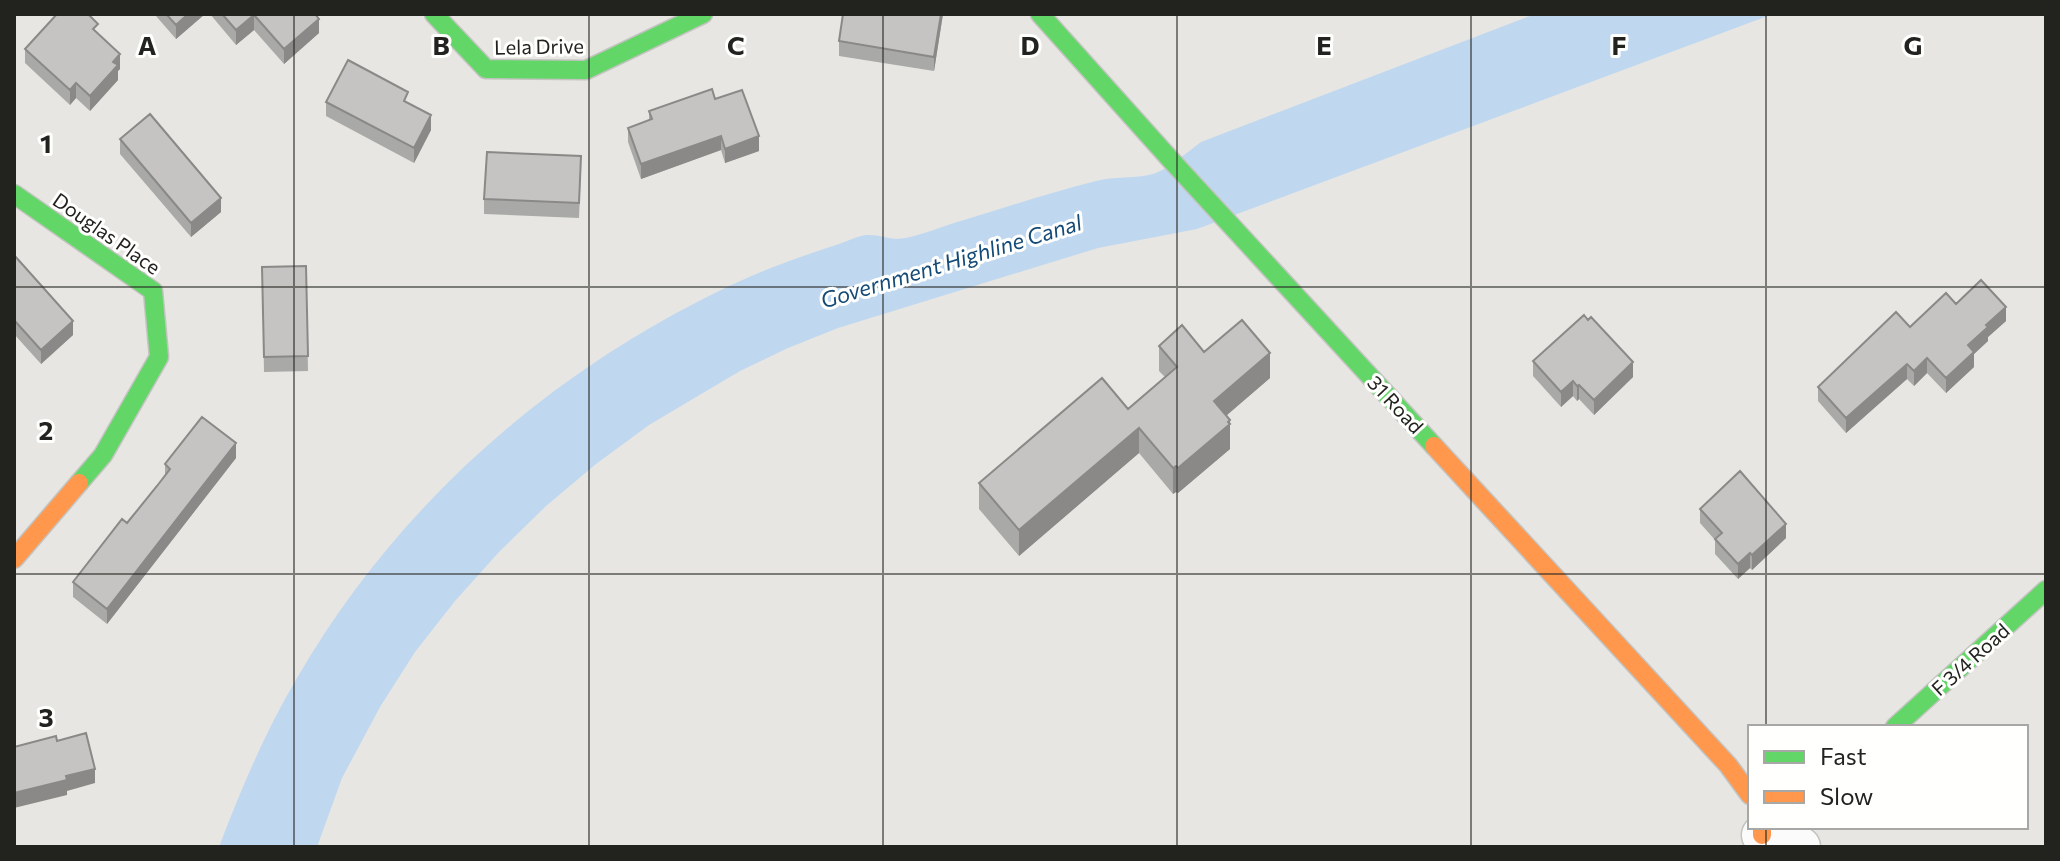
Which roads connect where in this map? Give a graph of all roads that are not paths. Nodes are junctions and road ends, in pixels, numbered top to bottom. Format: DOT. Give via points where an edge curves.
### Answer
graph roads {
  1 [pos="434,14"];
  2 [pos="703,14"];
  3 [pos="1040,14"];
  4 [pos="14,194"];
  5 [pos="14,559"];
  6 [pos="2046,590"];
  7 [pos="1897,725"];
  8 [pos="1748,792"];
  9 [pos="1764,834"];
  10 [pos="1800,847"];
  1 -- 2 [label="street, Lela Drive" via="486,69 586,70"];
  3 -- 8 [label="street, 31 Road"];
  4 -- 5 [label="street, Douglas Place" via="153,291 159,357 103,455"];
  6 -- 7 [label="street, F 3/4 Road"];
  9 -- 10 [label="street"];
}
